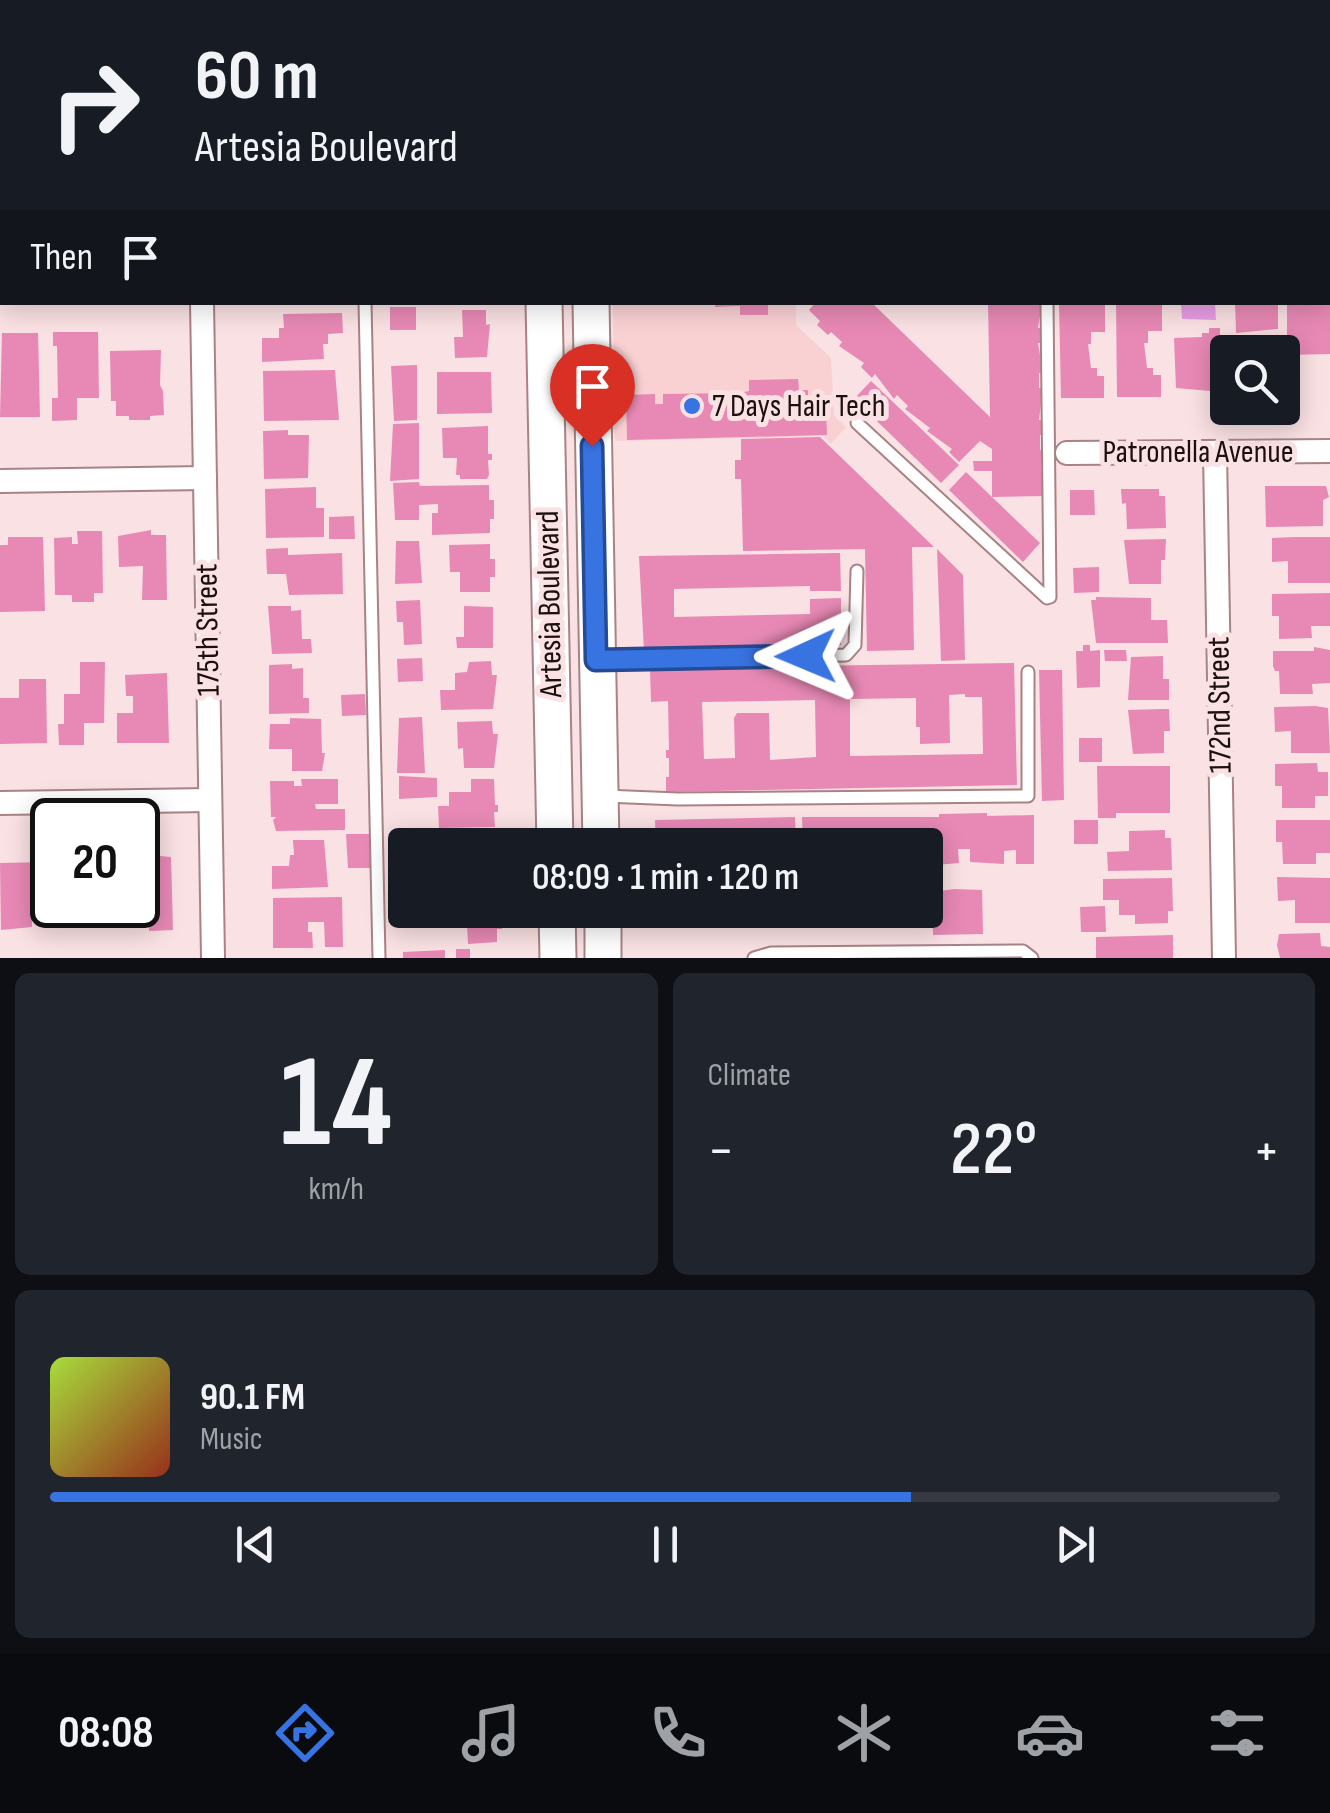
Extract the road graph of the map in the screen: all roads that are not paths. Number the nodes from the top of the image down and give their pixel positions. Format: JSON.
{"nodes":[{"id":1,"x":202,"y":305,"type":"edge"},
{"id":2,"x":365,"y":305,"type":"edge"},
{"id":3,"x":544,"y":305,"type":"edge"},
{"id":4,"x":592,"y":305,"type":"edge"},
{"id":5,"x":1046,"y":305,"type":"edge"},
{"id":6,"x":857,"y":423,"type":"dead end"},
{"id":7,"x":1330,"y":451,"type":"edge"},
{"id":8,"x":1067,"y":452,"type":"dead end"},
{"id":9,"x":1215,"y":452,"type":"junction"},
{"id":10,"x":205,"y":478,"type":"junction"},
{"id":11,"x":0,"y":481,"type":"edge"},
{"id":12,"x":857,"y":571,"type":"dead end"},
{"id":13,"x":596,"y":660,"type":"junction"},
{"id":14,"x":1028,"y":672,"type":"dead end"},
{"id":15,"x":600,"y":796,"type":"junction"},
{"id":16,"x":210,"y":800,"type":"junction"},
{"id":17,"x":0,"y":803,"type":"edge"},
{"id":18,"x":555,"y":828,"type":"edge"},
{"id":19,"x":601,"y":828,"type":"edge"},
{"id":20,"x":557,"y":928,"type":"edge"},
{"id":21,"x":603,"y":928,"type":"edge"},
{"id":22,"x":964,"y":955,"type":"edge"},
{"id":23,"x":213,"y":958,"type":"edge"},
{"id":24,"x":378,"y":958,"type":"edge"},
{"id":25,"x":558,"y":958,"type":"edge"},
{"id":26,"x":604,"y":958,"type":"edge"},
{"id":27,"x":754,"y":958,"type":"edge"},
{"id":28,"x":1032,"y":958,"type":"edge"},
{"id":29,"x":1224,"y":958,"type":"edge"}],
"edges":[{"from":1,"to":10,"type":"street","name":"175th Street"},
{"from":2,"to":24,"type":"lane"},
{"from":3,"to":18,"type":"main road","name":"Artesia Boulevard"},
{"from":4,"to":13,"type":"main road","name":"Artesia Boulevard"},
{"from":5,"to":6,"type":"lane"},
{"from":7,"to":9,"type":"street","name":"Patronella Avenue"},
{"from":8,"to":9,"type":"street","name":"Patronella Avenue"},
{"from":9,"to":29,"type":"street","name":"172nd Street"},
{"from":10,"to":11,"type":"street"},
{"from":10,"to":16,"type":"street","name":"175th Street"},
{"from":12,"to":13,"type":"lane"},
{"from":13,"to":15,"type":"main road","name":"Artesia Boulevard"},
{"from":14,"to":15,"type":"lane"},
{"from":15,"to":19,"type":"main road","name":"Artesia Boulevard"},
{"from":16,"to":17,"type":"street"},
{"from":16,"to":23,"type":"street","name":"175th Street"},
{"from":20,"to":25,"type":"main road"},
{"from":21,"to":26,"type":"main road"},
{"from":22,"to":27,"type":"lane"},
{"from":22,"to":28,"type":"lane"}]}
